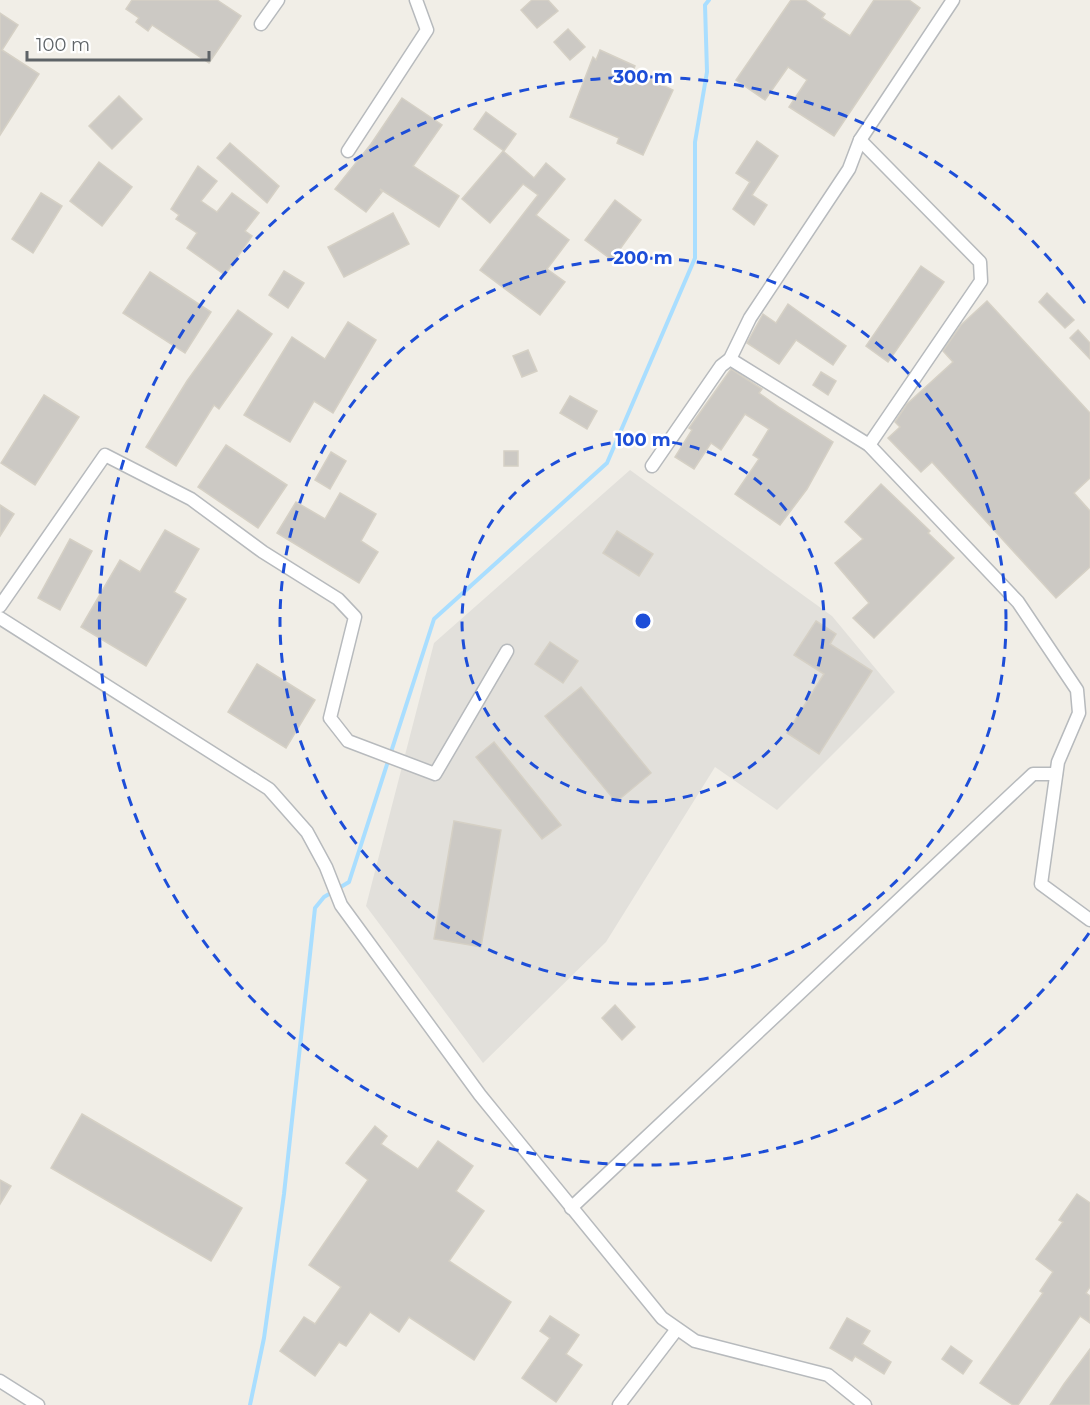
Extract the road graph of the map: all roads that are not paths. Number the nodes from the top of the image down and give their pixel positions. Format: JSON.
{"nodes":[{"id":1,"x":278,"y":0,"type":"edge"},
{"id":2,"x":416,"y":0,"type":"edge"},
{"id":3,"x":953,"y":0,"type":"edge"},
{"id":4,"x":261,"y":24,"type":"dead end"},
{"id":5,"x":860,"y":140,"type":"junction"},
{"id":6,"x":348,"y":151,"type":"dead end"},
{"id":7,"x":730,"y":359,"type":"junction"},
{"id":8,"x":869,"y":445,"type":"junction"},
{"id":9,"x":652,"y":466,"type":"dead end"},
{"id":10,"x":0,"y":606,"type":"edge"},
{"id":11,"x":0,"y":618,"type":"edge"},
{"id":12,"x":507,"y":651,"type":"dead end"},
{"id":13,"x":1084,"y":710,"type":"edge"},
{"id":14,"x":1056,"y":774,"type":"junction"},
{"id":15,"x":1090,"y":920,"type":"edge"},
{"id":16,"x":571,"y":1208,"type":"junction"},
{"id":17,"x":677,"y":1329,"type":"junction"},
{"id":18,"x":0,"y":1381,"type":"edge"},
{"id":19,"x":38,"y":1405,"type":"edge"},
{"id":20,"x":618,"y":1405,"type":"edge"},
{"id":21,"x":865,"y":1405,"type":"edge"}],
"edges":[{"from":1,"to":4,"type":"street"},
{"from":2,"to":6,"type":"street"},
{"from":3,"to":5,"type":"street"},
{"from":5,"to":7,"type":"street"},
{"from":5,"to":8,"type":"street"},
{"from":7,"to":8,"type":"street"},
{"from":7,"to":9,"type":"street"},
{"from":8,"to":13,"type":"street"},
{"from":10,"to":12,"type":"street"},
{"from":11,"to":16,"type":"street"},
{"from":13,"to":14,"type":"street"},
{"from":14,"to":15,"type":"street"},
{"from":14,"to":16,"type":"street"},
{"from":16,"to":17,"type":"street"},
{"from":17,"to":20,"type":"street"},
{"from":17,"to":21,"type":"street"},
{"from":18,"to":19,"type":"street"}]}
